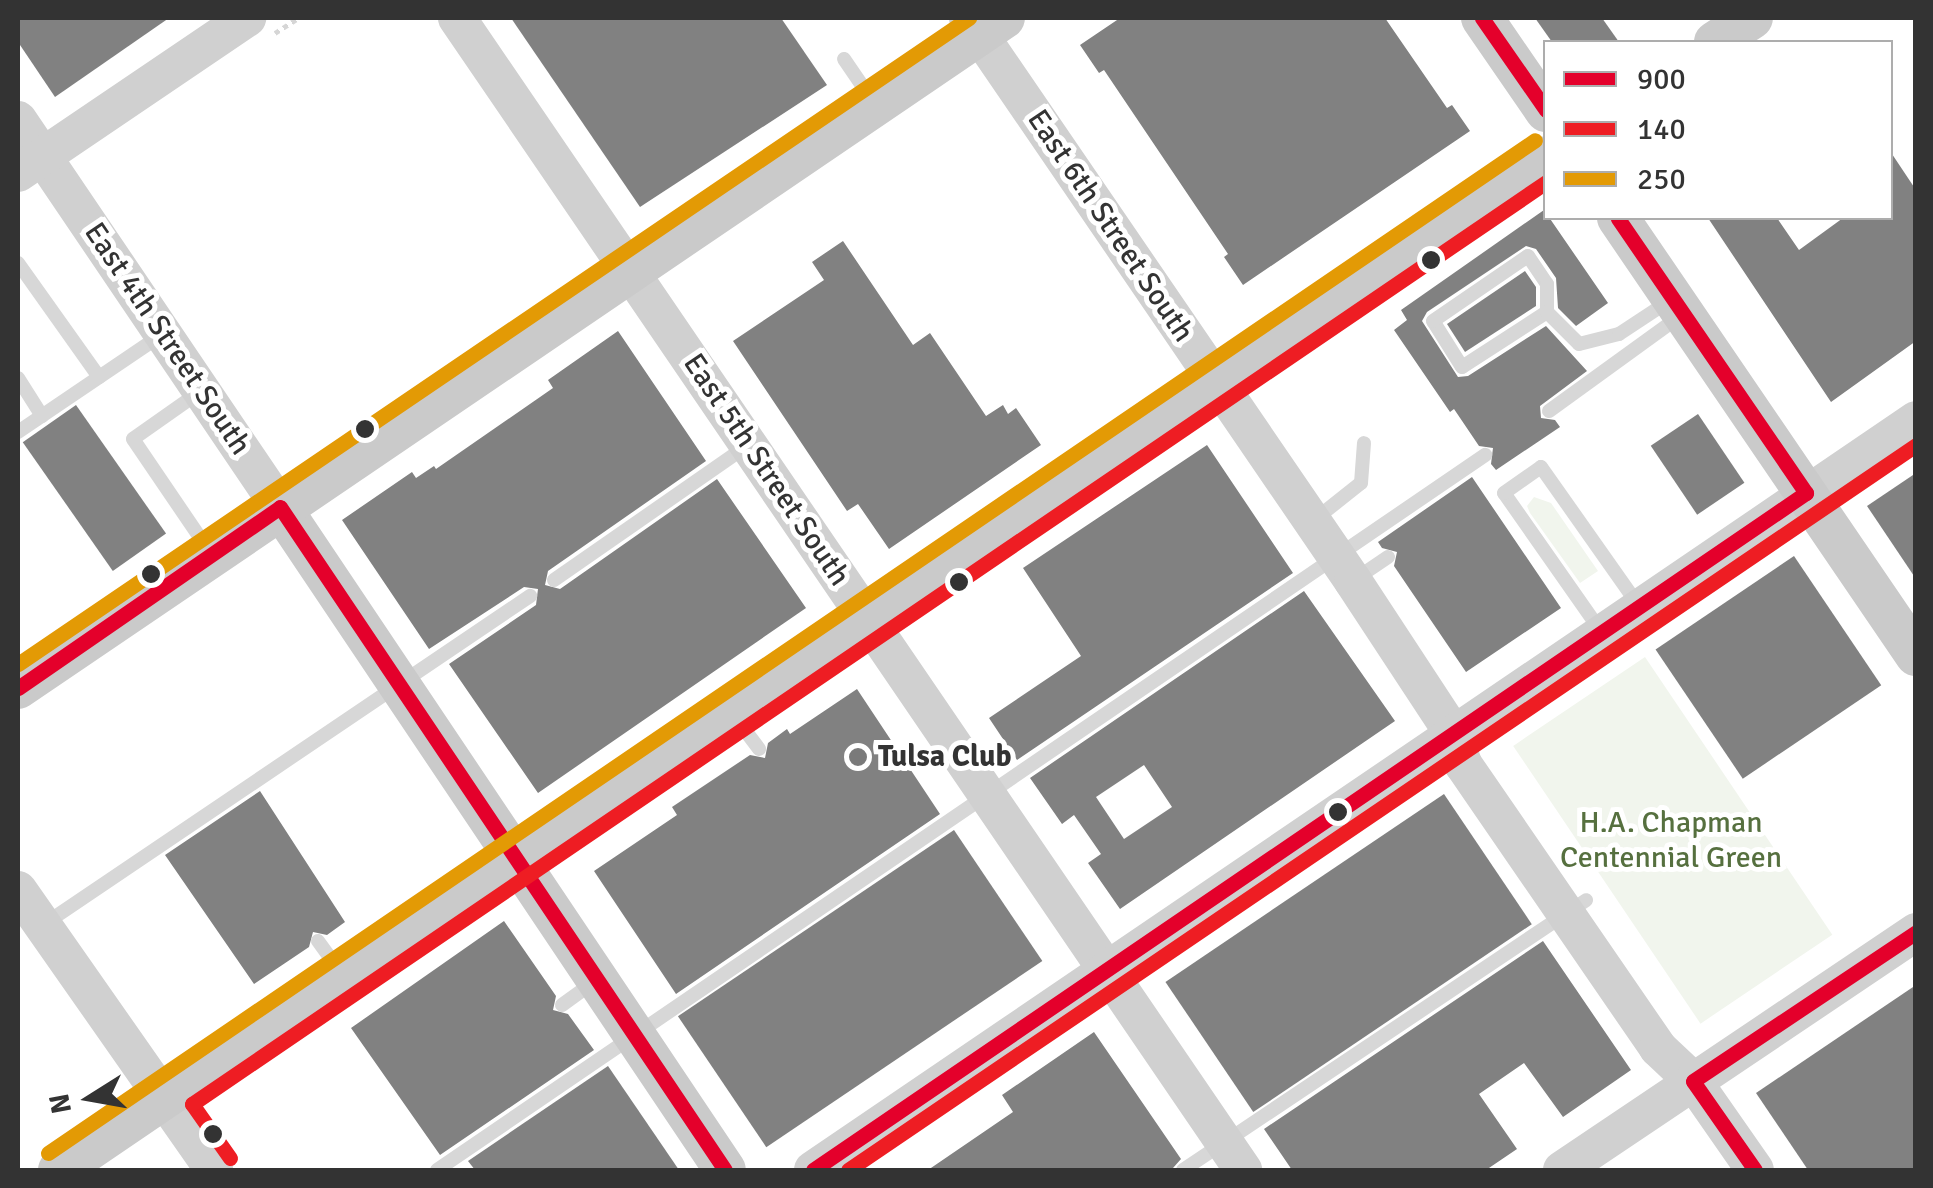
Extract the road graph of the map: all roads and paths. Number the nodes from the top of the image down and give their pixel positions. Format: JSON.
{"nodes":[{"id":1,"x":247,"y":18,"type":"edge"},
{"id":2,"x":457,"y":18,"type":"edge"},
{"id":3,"x":1482,"y":18,"type":"edge"},
{"id":4,"x":1752,"y":18,"type":"edge"},
{"id":5,"x":984,"y":23,"type":"edge"},
{"id":6,"x":1718,"y":40,"type":"edge"},
{"id":7,"x":844,"y":59,"type":"dead end"},
{"id":8,"x":875,"y":105,"type":"junction"},
{"id":9,"x":1543,"y":106,"type":"edge"},
{"id":10,"x":18,"y":120,"type":"edge"},
{"id":11,"x":1543,"y":160,"type":"edge"},
{"id":12,"x":30,"y":164,"type":"edge"},
{"id":13,"x":1619,"y":220,"type":"edge"},
{"id":14,"x":18,"y":263,"type":"edge"},
{"id":15,"x":631,"y":271,"type":"junction"},
{"id":16,"x":1678,"y":306,"type":"junction"},
{"id":17,"x":1547,"y":312,"type":"junction"},
{"id":18,"x":164,"y":334,"type":"junction"},
{"id":19,"x":18,"y":378,"type":"edge"},
{"id":20,"x":99,"y":378,"type":"junction"},
{"id":21,"x":1217,"y":382,"type":"junction"},
{"id":22,"x":202,"y":391,"type":"junction"},
{"id":23,"x":1549,"y":411,"type":"dead end"},
{"id":24,"x":42,"y":416,"type":"junction"},
{"id":25,"x":1916,"y":420,"type":"edge"},
{"id":26,"x":18,"y":432,"type":"edge"},
{"id":27,"x":1364,"y":442,"type":"dead end"},
{"id":28,"x":748,"y":445,"type":"junction"},
{"id":29,"x":1485,"y":455,"type":"dead end"},
{"id":30,"x":1806,"y":493,"type":"junction"},
{"id":31,"x":280,"y":506,"type":"junction"},
{"id":32,"x":1313,"y":522,"type":"junction"},
{"id":33,"x":211,"y":554,"type":"junction"},
{"id":34,"x":1388,"y":557,"type":"dead end"},
{"id":35,"x":1345,"y":569,"type":"junction"},
{"id":36,"x":554,"y":580,"type":"dead end"},
{"id":37,"x":530,"y":596,"type":"dead end"},
{"id":38,"x":1640,"y":606,"type":"junction"},
{"id":39,"x":868,"y":620,"type":"junction"},
{"id":40,"x":1602,"y":633,"type":"junction"},
{"id":41,"x":1916,"y":655,"type":"edge"},
{"id":42,"x":400,"y":686,"type":"junction"},
{"id":43,"x":18,"y":688,"type":"edge"},
{"id":44,"x":732,"y":712,"type":"junction"},
{"id":45,"x":1453,"y":733,"type":"junction"},
{"id":46,"x":758,"y":749,"type":"dead end"},
{"id":47,"x":985,"y":793,"type":"junction"},
{"id":48,"x":516,"y":858,"type":"junction"},
{"id":49,"x":18,"y":890,"type":"edge"},
{"id":50,"x":1575,"y":906,"type":"junction"},
{"id":51,"x":42,"y":926,"type":"junction"},
{"id":52,"x":1916,"y":932,"type":"edge"},
{"id":53,"x":318,"y":942,"type":"dead end"},
{"id":54,"x":1106,"y":972,"type":"junction"},
{"id":55,"x":344,"y":977,"type":"junction"},
{"id":56,"x":597,"y":980,"type":"junction"},
{"id":57,"x":562,"y":1005,"type":"dead end"},
{"id":58,"x":634,"y":1036,"type":"junction"},
{"id":59,"x":1694,"y":1081,"type":"junction"},
{"id":60,"x":164,"y":1099,"type":"junction"},
{"id":61,"x":1234,"y":1157,"type":"edge"},
{"id":62,"x":59,"y":1170,"type":"edge"},
{"id":63,"x":214,"y":1170,"type":"edge"},
{"id":64,"x":438,"y":1170,"type":"edge"},
{"id":65,"x":725,"y":1170,"type":"edge"},
{"id":66,"x":813,"y":1170,"type":"edge"},
{"id":67,"x":1183,"y":1170,"type":"edge"},
{"id":68,"x":1562,"y":1170,"type":"edge"},
{"id":69,"x":1754,"y":1170,"type":"edge"}],
"edges":[{"from":1,"to":12,"type":"street"},
{"from":2,"to":15,"type":"street","name":"East 5th Street South"},
{"from":3,"to":9,"type":"main road"},
{"from":4,"to":6,"type":"main road"},
{"from":5,"to":8,"type":"main road"},
{"from":5,"to":21,"type":"street","name":"East 6th Street South"},
{"from":7,"to":8,"type":"lane"},
{"from":8,"to":15,"type":"main road"},
{"from":10,"to":12,"type":"street","name":"East 4th Street South"},
{"from":11,"to":21,"type":"main road"},
{"from":12,"to":18,"type":"street","name":"East 4th Street South"},
{"from":13,"to":16,"type":"main road"},
{"from":14,"to":20,"type":"lane"},
{"from":15,"to":28,"type":"street","name":"East 5th Street South"},
{"from":15,"to":31,"type":"main road"},
{"from":16,"to":17,"type":"lane"},
{"from":16,"to":23,"type":"lane"},
{"from":16,"to":30,"type":"main road"},
{"from":17,"to":17,"type":"lane"},
{"from":18,"to":20,"type":"lane"},
{"from":18,"to":22,"type":"street","name":"East 4th Street South"},
{"from":19,"to":24,"type":"lane"},
{"from":20,"to":24,"type":"lane"},
{"from":21,"to":32,"type":"street","name":"East 6th Street South"},
{"from":21,"to":39,"type":"main road"},
{"from":22,"to":31,"type":"street","name":"East 4th Street South"},
{"from":22,"to":33,"type":"lane"},
{"from":24,"to":26,"type":"lane"},
{"from":25,"to":30,"type":"street"},
{"from":27,"to":32,"type":"lane"},
{"from":28,"to":36,"type":"lane"},
{"from":28,"to":39,"type":"street","name":"East 5th Street South"},
{"from":29,"to":35,"type":"lane"},
{"from":30,"to":38,"type":"street"},
{"from":30,"to":41,"type":"main road"},
{"from":31,"to":33,"type":"main road"},
{"from":31,"to":42,"type":"main road","name":"East 4th Street South"},
{"from":32,"to":35,"type":"street","name":"East 6th Street South"},
{"from":33,"to":43,"type":"main road"},
{"from":34,"to":35,"type":"lane"},
{"from":35,"to":45,"type":"street","name":"East 6th Street South"},
{"from":35,"to":47,"type":"lane"},
{"from":37,"to":42,"type":"lane"},
{"from":38,"to":40,"type":"street"},
{"from":38,"to":40,"type":"lane"},
{"from":39,"to":44,"type":"main road"},
{"from":39,"to":47,"type":"street","name":"East 5th Street South"},
{"from":40,"to":45,"type":"street"},
{"from":42,"to":48,"type":"main road","name":"East 4th Street South"},
{"from":42,"to":51,"type":"lane"},
{"from":44,"to":46,"type":"lane"},
{"from":44,"to":48,"type":"main road"},
{"from":45,"to":50,"type":"street","name":"East 6th Street South"},
{"from":45,"to":54,"type":"street"},
{"from":47,"to":54,"type":"street","name":"East 5th Street South"},
{"from":47,"to":58,"type":"lane"},
{"from":48,"to":55,"type":"main road"},
{"from":48,"to":56,"type":"main road","name":"East 4th Street South"},
{"from":49,"to":51,"type":"street"},
{"from":50,"to":59,"type":"street","name":"East 6th Street South"},
{"from":50,"to":61,"type":"lane"},
{"from":51,"to":60,"type":"street"},
{"from":52,"to":59,"type":"street"},
{"from":53,"to":55,"type":"lane"},
{"from":54,"to":61,"type":"street","name":"East 5th Street South"},
{"from":54,"to":66,"type":"street"},
{"from":55,"to":60,"type":"main road"},
{"from":56,"to":57,"type":"lane"},
{"from":56,"to":58,"type":"main road","name":"East 4th Street South"},
{"from":58,"to":64,"type":"lane"},
{"from":58,"to":65,"type":"main road","name":"East 4th Street South"},
{"from":59,"to":68,"type":"street"},
{"from":59,"to":69,"type":"street","name":"East 6th Street South"},
{"from":60,"to":62,"type":"main road"},
{"from":60,"to":63,"type":"street"},
{"from":61,"to":67,"type":"lane"}]}
